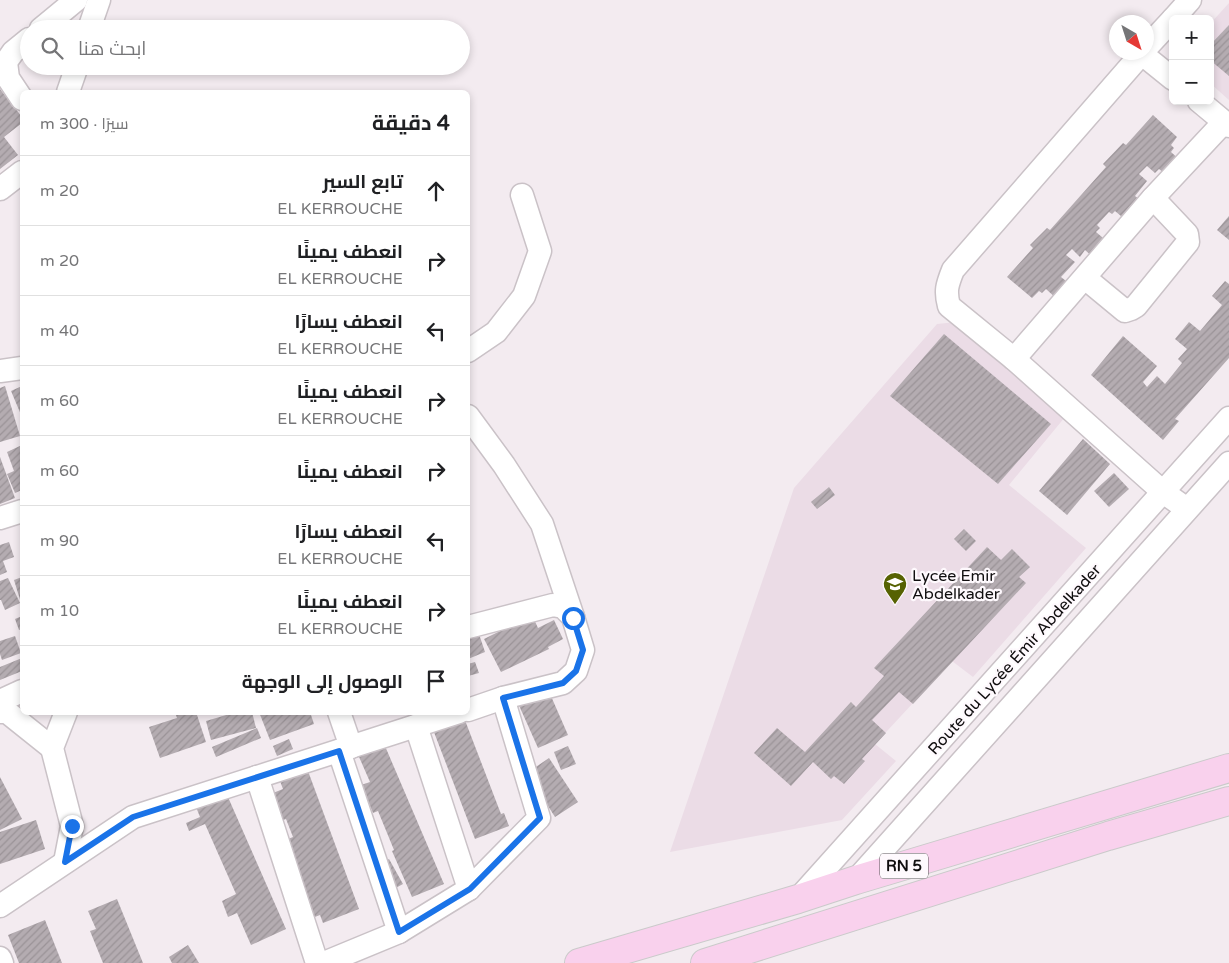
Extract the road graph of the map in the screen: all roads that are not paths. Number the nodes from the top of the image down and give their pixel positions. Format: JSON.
{"nodes":[{"id":1,"x":76,"y":0,"type":"edge"},
{"id":2,"x":99,"y":0,"type":"edge"},
{"id":3,"x":1190,"y":0,"type":"edge"},
{"id":4,"x":1177,"y":15,"type":"edge"},
{"id":5,"x":52,"y":20,"type":"edge"},
{"id":6,"x":92,"y":20,"type":"edge"},
{"id":7,"x":1169,"y":24,"type":"edge"},
{"id":8,"x":1154,"y":41,"type":"edge"},
{"id":9,"x":20,"y":46,"type":"edge"},
{"id":10,"x":1137,"y":60,"type":"edge"},
{"id":11,"x":1152,"y":60,"type":"edge"},
{"id":12,"x":74,"y":75,"type":"edge"},
{"id":13,"x":1169,"y":76,"type":"edge"},
{"id":14,"x":69,"y":90,"type":"edge"},
{"id":15,"x":20,"y":95,"type":"edge"},
{"id":16,"x":1204,"y":105,"type":"edge"},
{"id":17,"x":1226,"y":124,"type":"edge"},
{"id":18,"x":20,"y":174,"type":"edge"},
{"id":19,"x":0,"y":189,"type":"edge"},
{"id":20,"x":522,"y":195,"type":"dead end"},
{"id":21,"x":1153,"y":198,"type":"junction"},
{"id":22,"x":1085,"y":278,"type":"junction"},
{"id":23,"x":470,"y":350,"type":"edge"},
{"id":24,"x":1014,"y":359,"type":"junction"},
{"id":25,"x":20,"y":368,"type":"edge"},
{"id":26,"x":0,"y":371,"type":"edge"},
{"id":27,"x":1229,"y":418,"type":"edge"},
{"id":28,"x":470,"y":419,"type":"edge"},
{"id":29,"x":1229,"y":463,"type":"edge"},
{"id":30,"x":1163,"y":492,"type":"junction"},
{"id":31,"x":1187,"y":509,"type":"junction"},
{"id":32,"x":20,"y":512,"type":"edge"},
{"id":33,"x":0,"y":518,"type":"edge"},
{"id":34,"x":573,"y":618,"type":"junction"},
{"id":35,"x":470,"y":626,"type":"edge"},
{"id":36,"x":20,"y":692,"type":"edge"},
{"id":37,"x":503,"y":698,"type":"junction"},
{"id":38,"x":0,"y":702,"type":"edge"},
{"id":39,"x":470,"y":709,"type":"edge"},
{"id":40,"x":0,"y":712,"type":"edge"},
{"id":41,"x":65,"y":715,"type":"edge"},
{"id":42,"x":339,"y":715,"type":"edge"},
{"id":43,"x":450,"y":715,"type":"edge"},
{"id":44,"x":416,"y":726,"type":"junction"},
{"id":45,"x":52,"y":748,"type":"junction"},
{"id":46,"x":345,"y":749,"type":"junction"},
{"id":47,"x":1229,"y":768,"type":"edge"},
{"id":48,"x":257,"y":777,"type":"junction"},
{"id":49,"x":1229,"y":801,"type":"edge"},
{"id":50,"x":65,"y":862,"type":"junction"},
{"id":51,"x":856,"y":880,"type":"junction"},
{"id":52,"x":470,"y":889,"type":"junction"},
{"id":53,"x":798,"y":899,"type":"junction"},
{"id":54,"x":0,"y":906,"type":"edge"},
{"id":55,"x":399,"y":932,"type":"junction"},
{"id":56,"x":0,"y":958,"type":"edge"},
{"id":57,"x":2,"y":963,"type":"edge"},
{"id":58,"x":317,"y":963,"type":"edge"},
{"id":59,"x":324,"y":963,"type":"edge"},
{"id":60,"x":578,"y":963,"type":"edge"},
{"id":61,"x":705,"y":963,"type":"edge"}],
"edges":[{"from":1,"to":5,"type":"street"},
{"from":2,"to":6,"type":"street"},
{"from":3,"to":4,"type":"street"},
{"from":7,"to":8,"type":"street"},
{"from":9,"to":15,"type":"street"},
{"from":10,"to":24,"type":"street"},
{"from":11,"to":13,"type":"street"},
{"from":12,"to":14,"type":"street"},
{"from":16,"to":17,"type":"street"},
{"from":17,"to":21,"type":"street"},
{"from":18,"to":19,"type":"street"},
{"from":20,"to":23,"type":"street"},
{"from":21,"to":22,"type":"street"},
{"from":21,"to":22,"type":"street"},
{"from":22,"to":24,"type":"street"},
{"from":24,"to":30,"type":"street"},
{"from":25,"to":26,"type":"street"},
{"from":27,"to":30,"type":"street","name":"Route du Lycée Émir Abdelkader"},
{"from":28,"to":34,"type":"street"},
{"from":29,"to":31,"type":"street","name":"Route du Lycée Émir Abdelkader"},
{"from":30,"to":31,"type":"street"},
{"from":30,"to":53,"type":"street","name":"Route du Lycée Émir Abdelkader"},
{"from":31,"to":51,"type":"street","name":"Route du Lycée Émir Abdelkader"},
{"from":32,"to":33,"type":"street"},
{"from":34,"to":35,"type":"street"},
{"from":34,"to":37,"type":"street"},
{"from":36,"to":38,"type":"street"},
{"from":37,"to":39,"type":"street"},
{"from":37,"to":52,"type":"street"},
{"from":40,"to":45,"type":"street"},
{"from":41,"to":45,"type":"street"},
{"from":42,"to":46,"type":"street"},
{"from":43,"to":44,"type":"street"},
{"from":44,"to":46,"type":"street"},
{"from":44,"to":52,"type":"street"},
{"from":45,"to":50,"type":"street"},
{"from":46,"to":48,"type":"street"},
{"from":46,"to":55,"type":"street"},
{"from":47,"to":51,"type":"main road","number":"RN 5"},
{"from":48,"to":50,"type":"street"},
{"from":48,"to":58,"type":"street"},
{"from":49,"to":61,"type":"main road","number":"RN 5"},
{"from":50,"to":54,"type":"street"},
{"from":51,"to":53,"type":"main road","number":"RN 5"},
{"from":52,"to":55,"type":"street"},
{"from":53,"to":60,"type":"main road","number":"RN 5"},
{"from":55,"to":59,"type":"street"},
{"from":56,"to":57,"type":"street"}]}
